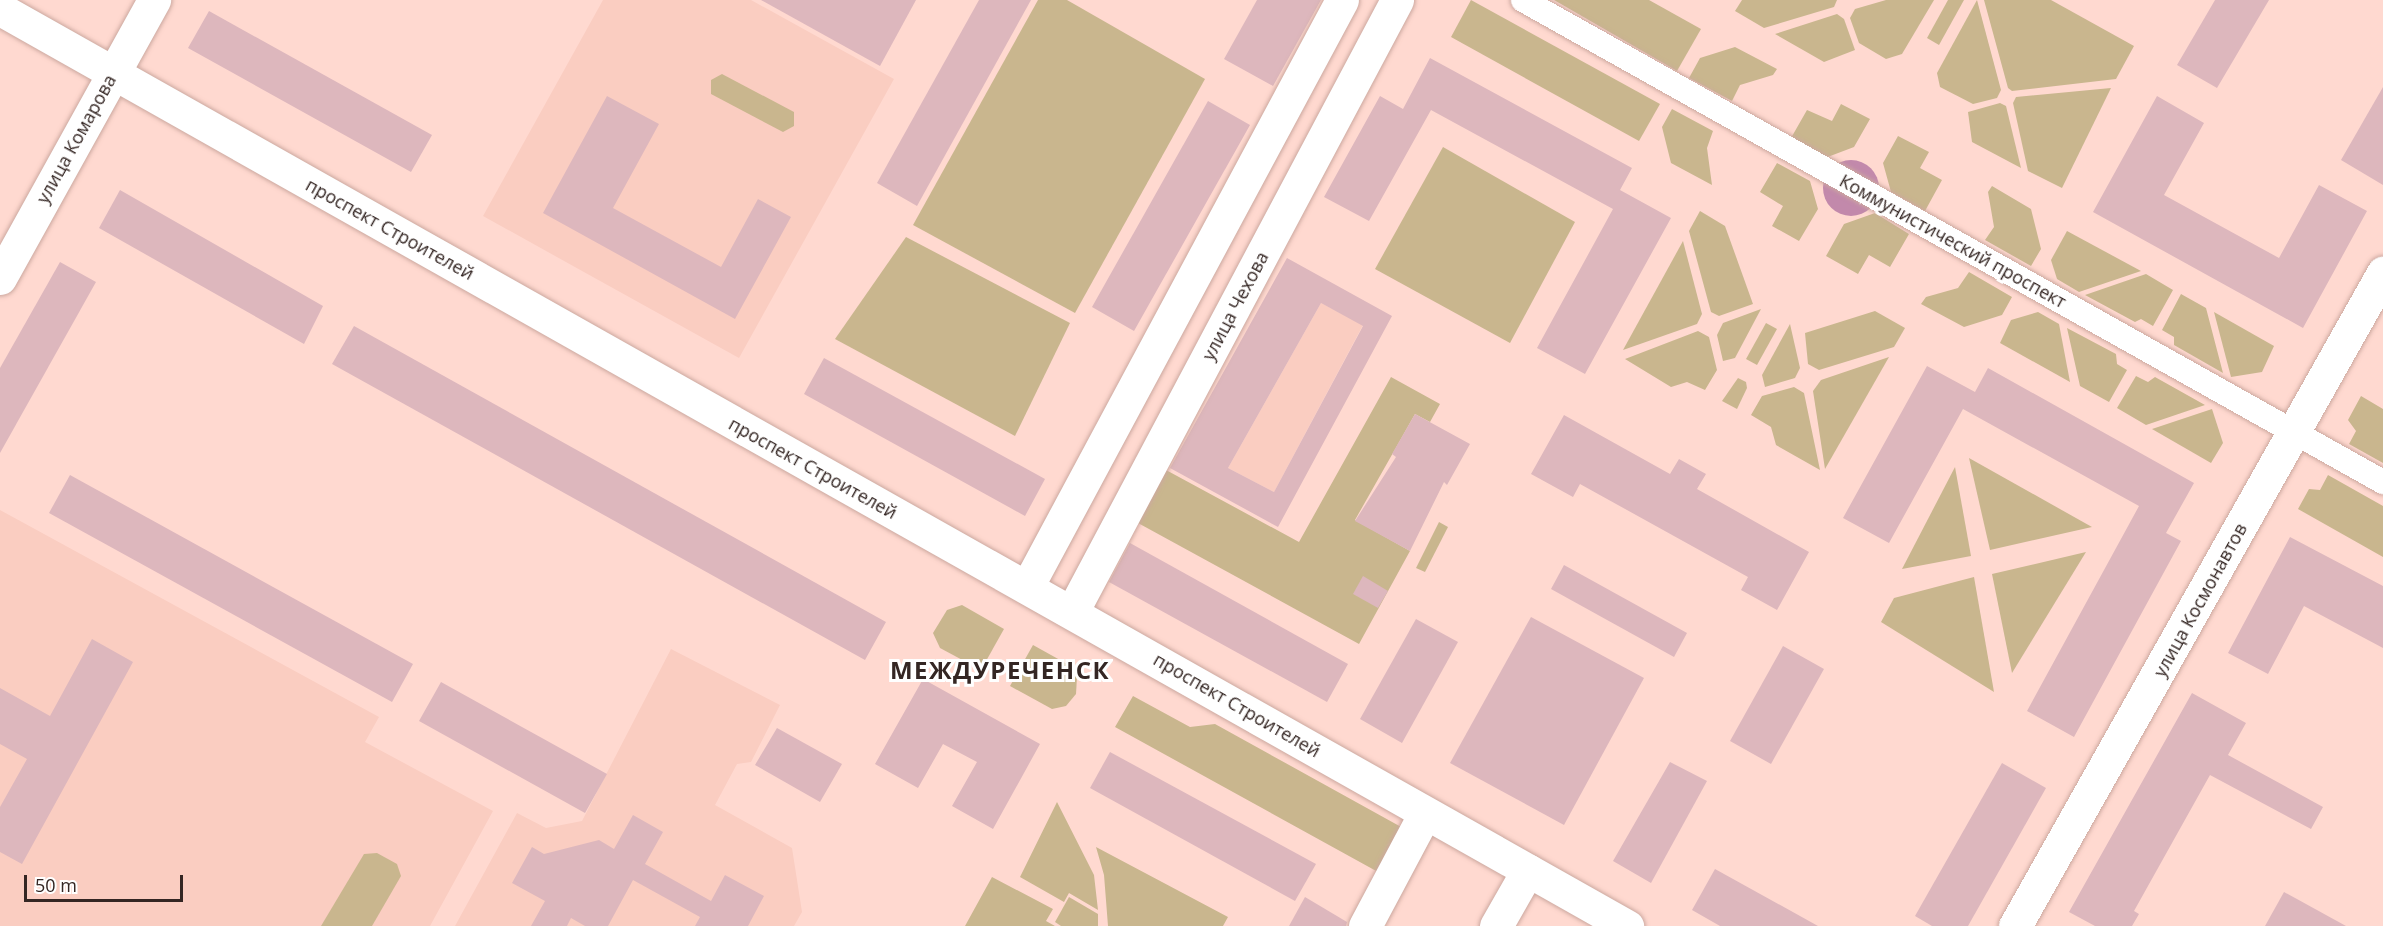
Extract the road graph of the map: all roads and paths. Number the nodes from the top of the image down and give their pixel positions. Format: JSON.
{"nodes":[{"id":1,"x":154,"y":0,"type":"edge"},
{"id":2,"x":1342,"y":0,"type":"edge"},
{"id":3,"x":1523,"y":0,"type":"edge"},
{"id":4,"x":1390,"y":2,"type":"edge"},
{"id":5,"x":0,"y":9,"type":"edge"},
{"id":6,"x":113,"y":72,"type":"junction"},
{"id":7,"x":2383,"y":273,"type":"edge"},
{"id":8,"x":0,"y":278,"type":"edge"},
{"id":9,"x":2294,"y":432,"type":"junction"},
{"id":10,"x":2383,"y":482,"type":"edge"},
{"id":11,"x":1027,"y":587,"type":"junction"},
{"id":12,"x":1072,"y":612,"type":"junction"},
{"id":13,"x":1425,"y":813,"type":"junction"},
{"id":14,"x":1528,"y":870,"type":"junction"},
{"id":15,"x":1365,"y":926,"type":"edge"},
{"id":16,"x":1496,"y":926,"type":"edge"},
{"id":17,"x":1627,"y":926,"type":"edge"},
{"id":18,"x":2015,"y":926,"type":"edge"}],
"edges":[{"from":1,"to":6,"type":"street","name":"улица Комарова"},
{"from":2,"to":11,"type":"street"},
{"from":3,"to":9,"type":"street","name":"Коммунистический проспект"},
{"from":4,"to":12,"type":"street","name":"улица Чехова"},
{"from":5,"to":6,"type":"street","name":"проспект Строителей"},
{"from":6,"to":8,"type":"street","name":"улица Комарова"},
{"from":6,"to":11,"type":"street","name":"проспект Строителей"},
{"from":7,"to":9,"type":"street","name":"улица Космонавтов"},
{"from":9,"to":10,"type":"street","name":"Коммунистический проспект"},
{"from":9,"to":18,"type":"street","name":"улица Космонавтов"},
{"from":11,"to":12,"type":"street","name":"проспект Строителей"},
{"from":12,"to":13,"type":"street","name":"проспект Строителей"},
{"from":13,"to":14,"type":"street","name":"проспект Строителей"},
{"from":13,"to":15,"type":"street"},
{"from":14,"to":16,"type":"street"},
{"from":14,"to":17,"type":"street","name":"проспект Строителей"}]}
